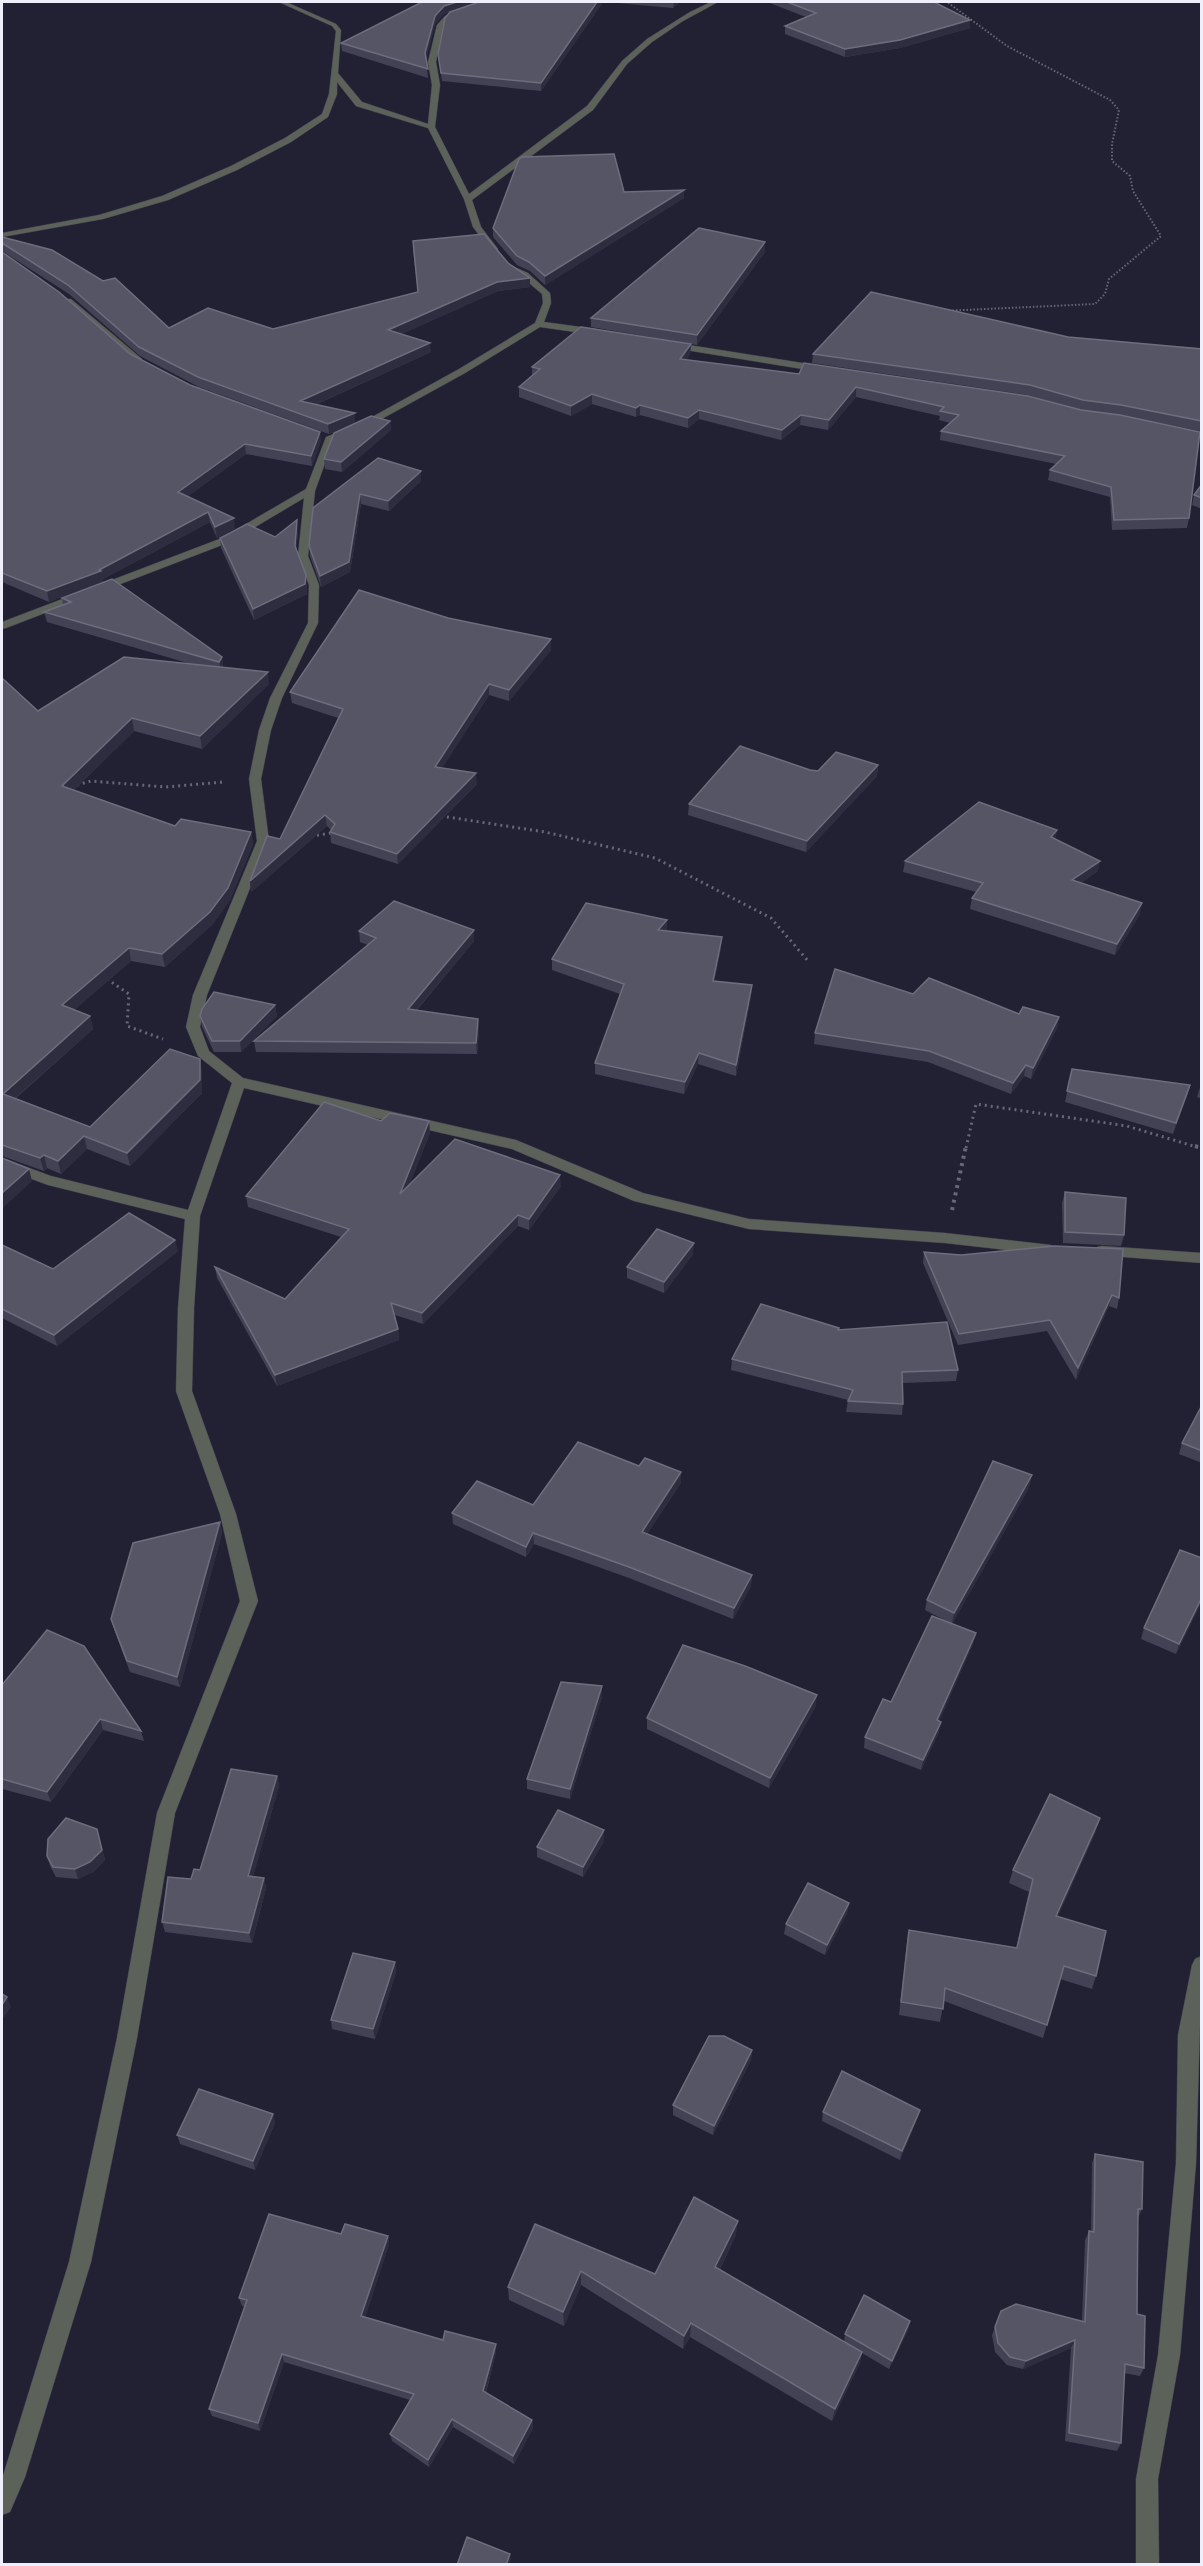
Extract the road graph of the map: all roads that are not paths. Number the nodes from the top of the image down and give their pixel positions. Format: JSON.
{"nodes":[{"id":1,"x":282,"y":2,"type":"edge"},
{"id":2,"x":490,"y":2,"type":"edge"},
{"id":3,"x":715,"y":2,"type":"edge"},
{"id":4,"x":334,"y":73,"type":"junction"},
{"id":5,"x":431,"y":127,"type":"junction"},
{"id":6,"x":468,"y":199,"type":"junction"},
{"id":7,"x":2,"y":235,"type":"edge"},
{"id":8,"x":56,"y":292,"type":"edge"},
{"id":9,"x":539,"y":324,"type":"junction"},
{"id":10,"x":606,"y":333,"type":"edge"},
{"id":11,"x":663,"y":344,"type":"edge"},
{"id":12,"x":145,"y":365,"type":"edge"},
{"id":13,"x":833,"y":371,"type":"edge"},
{"id":14,"x":310,"y":491,"type":"junction"},
{"id":15,"x":2,"y":626,"type":"edge"},
{"id":16,"x":239,"y":1082,"type":"junction"},
{"id":17,"x":2,"y":1163,"type":"edge"},
{"id":18,"x":193,"y":1216,"type":"junction"},
{"id":19,"x":1067,"y":1250,"type":"edge"},
{"id":20,"x":1091,"y":1251,"type":"edge"},
{"id":21,"x":1202,"y":1257,"type":"edge"},
{"id":22,"x":1202,"y":1965,"type":"edge"},
{"id":23,"x":2,"y":2504,"type":"edge"},
{"id":24,"x":1147,"y":2565,"type":"edge"}],
"edges":[{"from":1,"to":4,"type":"street"},
{"from":2,"to":5,"type":"street"},
{"from":3,"to":6,"type":"street"},
{"from":4,"to":5,"type":"street"},
{"from":4,"to":7,"type":"street"},
{"from":5,"to":6,"type":"street"},
{"from":6,"to":9,"type":"street"},
{"from":8,"to":12,"type":"street"},
{"from":9,"to":10,"type":"street"},
{"from":9,"to":14,"type":"street"},
{"from":11,"to":13,"type":"street"},
{"from":14,"to":15,"type":"street"},
{"from":14,"to":16,"type":"street"},
{"from":16,"to":18,"type":"street"},
{"from":16,"to":19,"type":"street"},
{"from":17,"to":18,"type":"street"},
{"from":18,"to":23,"type":"street"},
{"from":20,"to":21,"type":"street"},
{"from":22,"to":24,"type":"street"}]}
